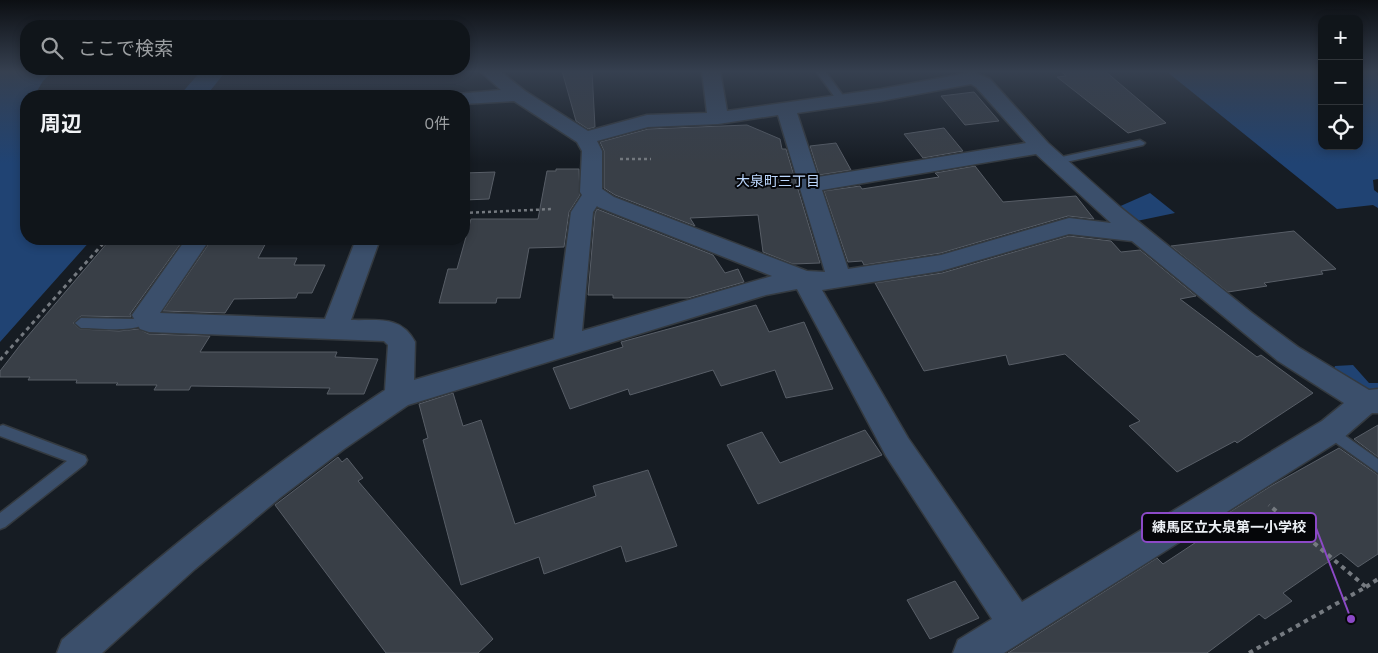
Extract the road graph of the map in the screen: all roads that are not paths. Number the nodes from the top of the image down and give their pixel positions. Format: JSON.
{"nodes":[{"id":1,"x":528,"y":101,"type":"edge"},
{"id":2,"x":716,"y":101,"type":"edge"},
{"id":3,"x":839,"y":101,"type":"edge"},
{"id":4,"x":1000,"y":101,"type":"edge"},
{"id":5,"x":786,"y":109,"type":"junction"},
{"id":6,"x":718,"y":118,"type":"junction"},
{"id":7,"x":585,"y":138,"type":"junction"},
{"id":8,"x":1140,"y":143,"type":"dead end"},
{"id":9,"x":1041,"y":147,"type":"junction"},
{"id":10,"x":1057,"y":161,"type":"junction"},
{"id":11,"x":810,"y":185,"type":"junction"},
{"id":12,"x":589,"y":202,"type":"junction"},
{"id":13,"x":1139,"y":234,"type":"junction"},
{"id":14,"x":194,"y":245,"type":"edge"},
{"id":15,"x":366,"y":245,"type":"edge"},
{"id":16,"x":839,"y":278,"type":"junction"},
{"id":17,"x":804,"y":279,"type":"junction"},
{"id":18,"x":145,"y":319,"type":"junction"},
{"id":19,"x":82,"y":323,"type":"dead end"},
{"id":20,"x":334,"y":329,"type":"junction"},
{"id":21,"x":567,"y":345,"type":"junction"},
{"id":22,"x":399,"y":396,"type":"junction"},
{"id":23,"x":1371,"y":402,"type":"edge"},
{"id":24,"x":3,"y":431,"type":"dead end"},
{"id":25,"x":1330,"y":432,"type":"junction"},
{"id":26,"x":1378,"y":467,"type":"edge"},
{"id":27,"x":0,"y":522,"type":"edge"},
{"id":28,"x":1016,"y":624,"type":"junction"},
{"id":29,"x":75,"y":653,"type":"edge"},
{"id":30,"x":971,"y":653,"type":"edge"}],
"edges":[{"from":1,"to":7,"type":"street"},
{"from":2,"to":6,"type":"street"},
{"from":3,"to":5,"type":"street"},
{"from":4,"to":9,"type":"street"},
{"from":5,"to":6,"type":"street"},
{"from":5,"to":11,"type":"street"},
{"from":6,"to":7,"type":"street"},
{"from":7,"to":12,"type":"street"},
{"from":8,"to":10,"type":"lane"},
{"from":9,"to":10,"type":"street"},
{"from":9,"to":11,"type":"street"},
{"from":10,"to":13,"type":"street"},
{"from":11,"to":16,"type":"street"},
{"from":12,"to":17,"type":"street"},
{"from":12,"to":21,"type":"street"},
{"from":13,"to":16,"type":"street"},
{"from":13,"to":23,"type":"street"},
{"from":14,"to":18,"type":"street"},
{"from":15,"to":20,"type":"street"},
{"from":16,"to":17,"type":"street"},
{"from":17,"to":21,"type":"street"},
{"from":17,"to":28,"type":"street"},
{"from":18,"to":19,"type":"lane"},
{"from":18,"to":20,"type":"street"},
{"from":20,"to":22,"type":"street"},
{"from":21,"to":22,"type":"street"},
{"from":22,"to":29,"type":"street"},
{"from":23,"to":25,"type":"street"},
{"from":24,"to":27,"type":"lane"},
{"from":25,"to":26,"type":"lane"},
{"from":25,"to":28,"type":"street"},
{"from":28,"to":30,"type":"street"}]}
